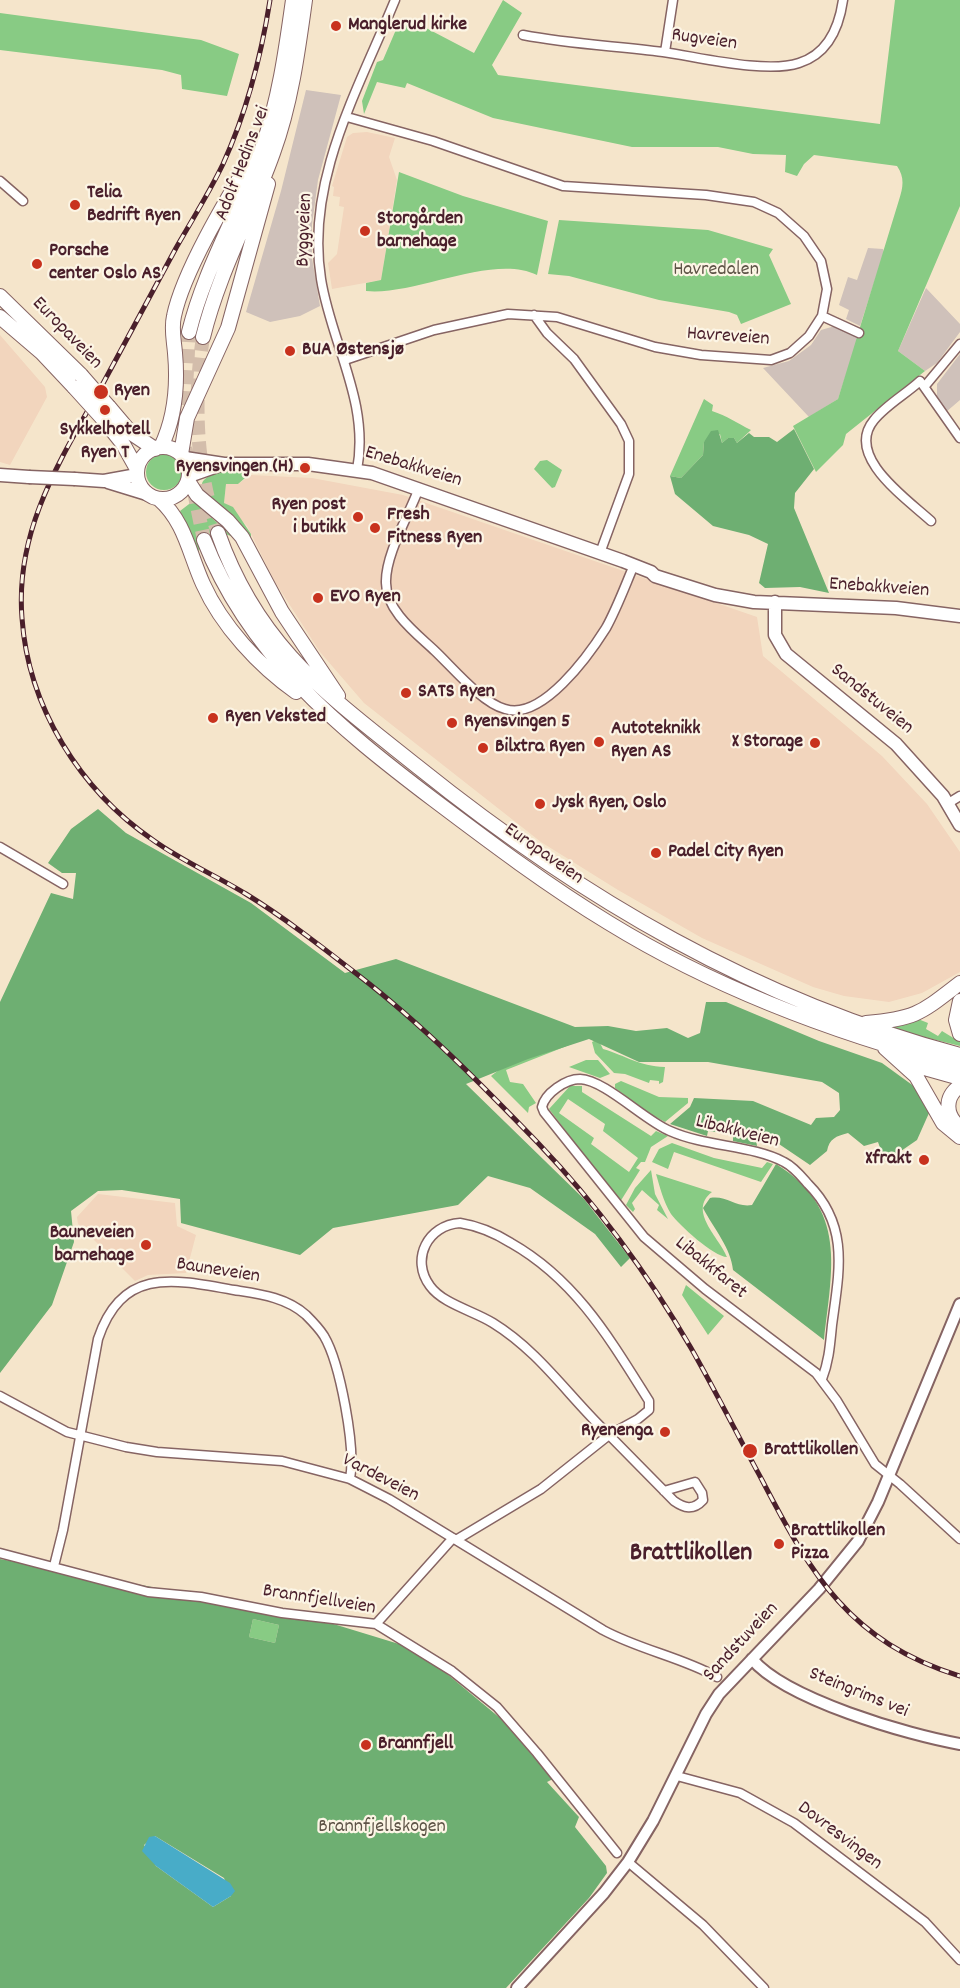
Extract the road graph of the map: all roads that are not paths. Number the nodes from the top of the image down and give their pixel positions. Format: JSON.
{"nodes":[{"id":1,"x":293,"y":0,"type":"edge"},
{"id":2,"x":305,"y":0,"type":"edge"},
{"id":3,"x":395,"y":0,"type":"edge"},
{"id":4,"x":673,"y":0,"type":"edge"},
{"id":5,"x":843,"y":0,"type":"edge"},
{"id":6,"x":523,"y":36,"type":"dead end"},
{"id":7,"x":665,"y":52,"type":"junction"},
{"id":8,"x":347,"y":117,"type":"junction"},
{"id":9,"x":269,"y":129,"type":"junction"},
{"id":10,"x":274,"y":152,"type":"junction"},
{"id":11,"x":0,"y":181,"type":"edge"},
{"id":12,"x":23,"y":201,"type":"dead end"},
{"id":13,"x":0,"y":296,"type":"edge"},
{"id":14,"x":534,"y":315,"type":"junction"},
{"id":15,"x":822,"y":316,"type":"junction"},
{"id":16,"x":0,"y":317,"type":"edge"},
{"id":17,"x":189,"y":332,"type":"tunnel mouth"},
{"id":18,"x":859,"y":333,"type":"dead end"},
{"id":19,"x":203,"y":337,"type":"tunnel mouth"},
{"id":20,"x":960,"y":344,"type":"edge"},
{"id":21,"x":345,"y":360,"type":"junction"},
{"id":22,"x":78,"y":381,"type":"junction"},
{"id":23,"x":923,"y":383,"type":"junction"},
{"id":24,"x":106,"y":413,"type":"junction"},
{"id":25,"x":960,"y":438,"type":"edge"},
{"id":26,"x":158,"y":448,"type":"junction"},
{"id":27,"x":183,"y":456,"type":"junction"},
{"id":28,"x":224,"y":464,"type":"junction"},
{"id":29,"x":357,"y":470,"type":"junction"},
{"id":30,"x":137,"y":472,"type":"junction"},
{"id":31,"x":0,"y":475,"type":"edge"},
{"id":32,"x":189,"y":478,"type":"junction"},
{"id":33,"x":104,"y":481,"type":"junction"},
{"id":34,"x":419,"y":488,"type":"junction"},
{"id":35,"x":153,"y":496,"type":"junction"},
{"id":36,"x":931,"y":521,"type":"dead end"},
{"id":37,"x":218,"y":533,"type":"tunnel mouth"},
{"id":38,"x":204,"y":540,"type":"tunnel mouth"},
{"id":39,"x":600,"y":554,"type":"junction"},
{"id":40,"x":634,"y":565,"type":"junction"},
{"id":41,"x":775,"y":602,"type":"junction"},
{"id":42,"x":960,"y":616,"type":"edge"},
{"id":43,"x":348,"y":711,"type":"junction"},
{"id":44,"x":330,"y":716,"type":"junction"},
{"id":45,"x":960,"y":796,"type":"edge"},
{"id":46,"x":947,"y":804,"type":"junction"},
{"id":47,"x":960,"y":825,"type":"edge"},
{"id":48,"x":0,"y":848,"type":"edge"},
{"id":49,"x":63,"y":884,"type":"dead end"},
{"id":50,"x":960,"y":983,"type":"edge"},
{"id":51,"x":960,"y":1001,"type":"edge"},
{"id":52,"x":862,"y":1023,"type":"junction"},
{"id":53,"x":960,"y":1034,"type":"edge"},
{"id":54,"x":879,"y":1043,"type":"junction"},
{"id":55,"x":960,"y":1055,"type":"edge"},
{"id":56,"x":900,"y":1061,"type":"junction"},
{"id":57,"x":960,"y":1066,"type":"edge"},
{"id":58,"x":960,"y":1078,"type":"edge"},
{"id":59,"x":569,"y":1081,"type":"joint"},
{"id":60,"x":960,"y":1086,"type":"edge"},
{"id":61,"x":960,"y":1127,"type":"edge"},
{"id":62,"x":960,"y":1137,"type":"edge"},
{"id":63,"x":960,"y":1304,"type":"edge"},
{"id":64,"x":822,"y":1379,"type":"junction"},
{"id":65,"x":0,"y":1396,"type":"edge"},
{"id":66,"x":609,"y":1435,"type":"junction"},
{"id":67,"x":79,"y":1436,"type":"junction"},
{"id":68,"x":889,"y":1476,"type":"junction"},
{"id":69,"x":350,"y":1479,"type":"junction"},
{"id":70,"x":664,"y":1491,"type":"dead end"},
{"id":71,"x":454,"y":1539,"type":"junction"},
{"id":72,"x":960,"y":1539,"type":"edge"},
{"id":73,"x":0,"y":1553,"type":"edge"},
{"id":74,"x":54,"y":1566,"type":"junction"},
{"id":75,"x":376,"y":1624,"type":"junction"},
{"id":76,"x":752,"y":1659,"type":"junction"},
{"id":77,"x":717,"y":1677,"type":"dead end"},
{"id":78,"x":960,"y":1744,"type":"edge"},
{"id":79,"x":677,"y":1776,"type":"junction"},
{"id":80,"x":617,"y":1853,"type":"dead end"},
{"id":81,"x":628,"y":1862,"type":"junction"},
{"id":82,"x":960,"y":1960,"type":"edge"},
{"id":83,"x":517,"y":1988,"type":"edge"},
{"id":84,"x":764,"y":1988,"type":"edge"}],
"edges":[{"from":1,"to":9,"type":"highway","name":"Adolf Hedins vei"},
{"from":2,"to":10,"type":"highway","name":"Adolf Hedins vei"},
{"from":3,"to":8,"type":"street","name":"Byggveien"},
{"from":4,"to":7,"type":"street"},
{"from":5,"to":7,"type":"street","name":"Rugveien"},
{"from":6,"to":7,"type":"street","name":"Rugveien"},
{"from":8,"to":15,"type":"street","name":"Havreveien"},
{"from":8,"to":21,"type":"street","name":"Byggveien"},
{"from":9,"to":17,"type":"highway","name":"Adolf Hedins vei"},
{"from":9,"to":26,"type":"highway"},
{"from":10,"to":19,"type":"highway","name":"Adolf Hedins vei"},
{"from":10,"to":27,"type":"highway"},
{"from":11,"to":12,"type":"street"},
{"from":13,"to":22,"type":"highway","name":"Europaveien"},
{"from":14,"to":15,"type":"street","name":"Havreveien"},
{"from":14,"to":21,"type":"street","name":"Havreveien"},
{"from":14,"to":39,"type":"street"},
{"from":15,"to":18,"type":"street"},
{"from":16,"to":22,"type":"highway","name":"Europaveien"},
{"from":20,"to":23,"type":"street"},
{"from":21,"to":29,"type":"street","name":"Byggveien"},
{"from":22,"to":24,"type":"highway","name":"Europaveien","bridge":true},
{"from":23,"to":25,"type":"street"},
{"from":23,"to":36,"type":"street"},
{"from":24,"to":26,"type":"highway","name":"Europaveien"},
{"from":24,"to":30,"type":"highway","name":"Europaveien"},
{"from":26,"to":27,"type":"highway"},
{"from":26,"to":30,"type":"highway"},
{"from":27,"to":28,"type":"main road","name":"Enebakkveien"},
{"from":27,"to":32,"type":"highway"},
{"from":28,"to":29,"type":"main road","name":"Enebakkveien"},
{"from":28,"to":32,"type":"main road","name":"Enebakkveien"},
{"from":29,"to":34,"type":"main road","name":"Enebakkveien"},
{"from":30,"to":33,"type":"main road"},
{"from":30,"to":35,"type":"highway"},
{"from":31,"to":33,"type":"main road","bridge":true},
{"from":32,"to":35,"type":"highway"},
{"from":32,"to":43,"type":"highway"},
{"from":33,"to":35,"type":"main road"},
{"from":34,"to":39,"type":"main road","name":"Enebakkveien"},
{"from":34,"to":40,"type":"street"},
{"from":35,"to":44,"type":"highway"},
{"from":37,"to":43,"type":"highway","name":"Europaveien"},
{"from":38,"to":44,"type":"highway","name":"Europaveien"},
{"from":39,"to":40,"type":"main road","name":"Enebakkveien"},
{"from":40,"to":41,"type":"main road","name":"Enebakkveien"},
{"from":41,"to":42,"type":"main road","name":"Enebakkveien"},
{"from":41,"to":46,"type":"main road","name":"Sandstuveien"},
{"from":43,"to":52,"type":"highway","name":"Europaveien"},
{"from":44,"to":54,"type":"highway","name":"Europaveien"},
{"from":45,"to":46,"type":"street"},
{"from":46,"to":47,"type":"main road","name":"Sandstuveien"},
{"from":48,"to":49,"type":"street"},
{"from":50,"to":52,"type":"highway"},
{"from":51,"to":53,"type":"highway"},
{"from":52,"to":55,"type":"highway","name":"Europaveien"},
{"from":54,"to":56,"type":"highway"},
{"from":54,"to":57,"type":"highway","name":"Europaveien"},
{"from":56,"to":58,"type":"highway"},
{"from":56,"to":62,"type":"highway"},
{"from":59,"to":64,"type":"street","name":"Libakkfaret"},
{"from":59,"to":64,"type":"street","name":"Libakkveien"},
{"from":60,"to":61,"type":"highway"},
{"from":63,"to":68,"type":"street","name":"Sandstuveien"},
{"from":64,"to":68,"type":"street","name":"Libakkfaret"},
{"from":65,"to":67,"type":"street","name":"Vardeveien"},
{"from":66,"to":66,"type":"street"},
{"from":66,"to":70,"type":"street"},
{"from":66,"to":71,"type":"street"},
{"from":67,"to":69,"type":"street","name":"Vardeveien"},
{"from":67,"to":69,"type":"street","name":"Bauneveien"},
{"from":67,"to":74,"type":"street","name":"Bauneveien"},
{"from":68,"to":72,"type":"street","name":"Libakkfaret"},
{"from":68,"to":76,"type":"street","name":"Sandstuveien"},
{"from":69,"to":71,"type":"street","name":"Vardeveien"},
{"from":71,"to":75,"type":"street"},
{"from":71,"to":77,"type":"street","name":"Vardeveien"},
{"from":73,"to":74,"type":"street","name":"Brannfjellveien"},
{"from":74,"to":75,"type":"street","name":"Brannfjellveien"},
{"from":75,"to":80,"type":"street","name":"Brannfjellveien"},
{"from":76,"to":78,"type":"street","name":"Steingrims vei"},
{"from":76,"to":79,"type":"street","name":"Sandstuveien"},
{"from":79,"to":81,"type":"street","name":"Sandstuveien"},
{"from":79,"to":82,"type":"street","name":"Dovresvingen"},
{"from":81,"to":83,"type":"street","name":"Sandstuveien"},
{"from":81,"to":84,"type":"street"}]}
